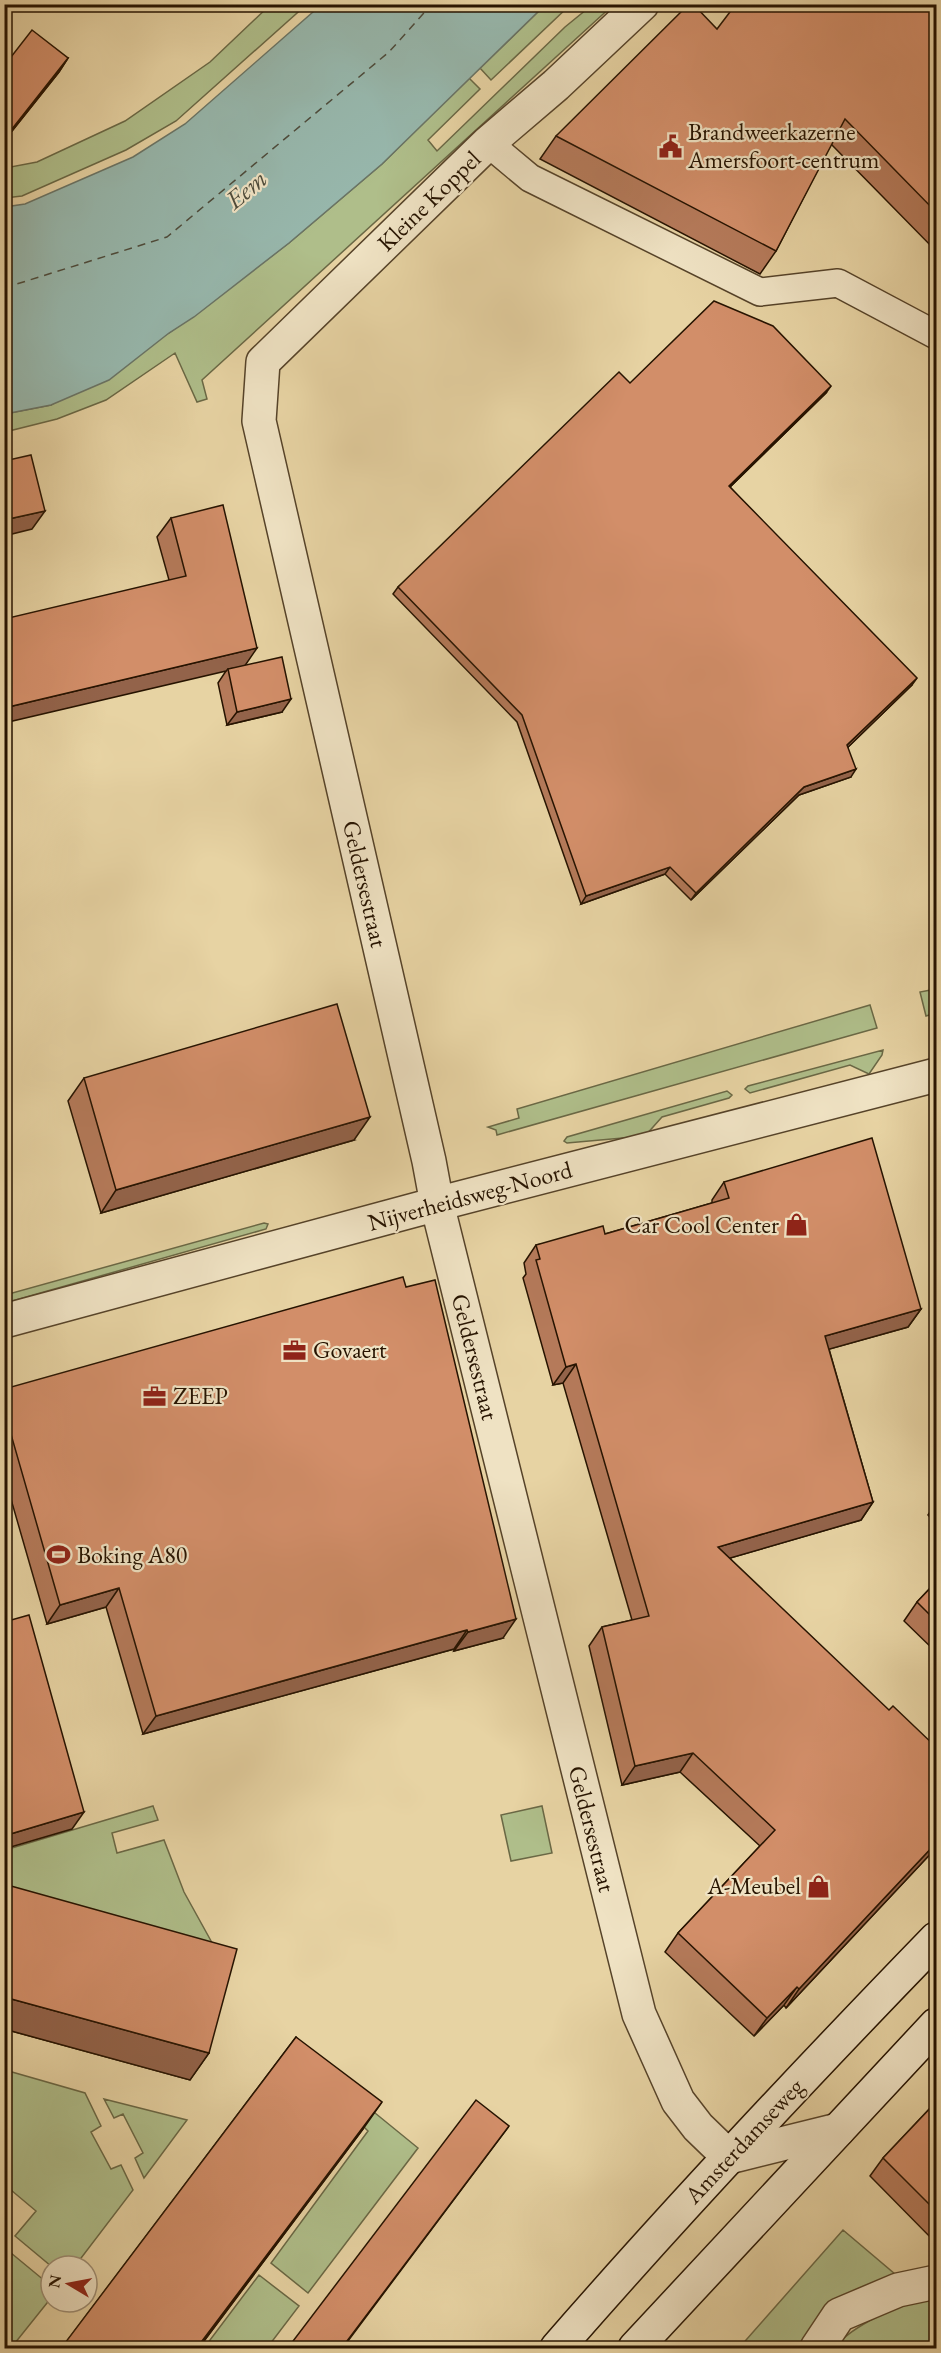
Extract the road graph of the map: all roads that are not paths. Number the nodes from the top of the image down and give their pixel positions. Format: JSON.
{"nodes":[{"id":1,"x":642,"y":4,"type":"edge"},
{"id":2,"x":488,"y":143,"type":"junction"},
{"id":3,"x":936,"y":335,"type":"edge"},
{"id":4,"x":259,"y":421,"type":"joint"},
{"id":5,"x":936,"y":1075,"type":"edge"},
{"id":6,"x":436,"y":1204,"type":"junction"},
{"id":7,"x":4,"y":1321,"type":"edge"},
{"id":8,"x":936,"y":1939,"type":"edge"},
{"id":9,"x":936,"y":2025,"type":"edge"},
{"id":10,"x":838,"y":2130,"type":"junction"},
{"id":11,"x":729,"y":2157,"type":"junction"},
{"id":12,"x":936,"y":2282,"type":"edge"},
{"id":13,"x":557,"y":2349,"type":"edge"},
{"id":14,"x":635,"y":2349,"type":"edge"},
{"id":15,"x":817,"y":2349,"type":"edge"}],
"edges":[{"from":1,"to":2,"type":"street","name":"Kleine Koppel"},
{"from":2,"to":3,"type":"lane"},
{"from":2,"to":4,"type":"street","name":"Kleine Koppel"},
{"from":4,"to":6,"type":"street","name":"Geldersestraat"},
{"from":5,"to":6,"type":"street","name":"Nijverheidsweg-Noord"},
{"from":6,"to":7,"type":"street","name":"Nijverheidsweg-Noord"},
{"from":6,"to":11,"type":"street","name":"Geldersestraat"},
{"from":8,"to":11,"type":"street","name":"Amsterdamseweg"},
{"from":9,"to":10,"type":"street"},
{"from":10,"to":11,"type":"street"},
{"from":10,"to":14,"type":"street"},
{"from":11,"to":13,"type":"street","name":"Amsterdamseweg"},
{"from":12,"to":15,"type":"street"}]}
